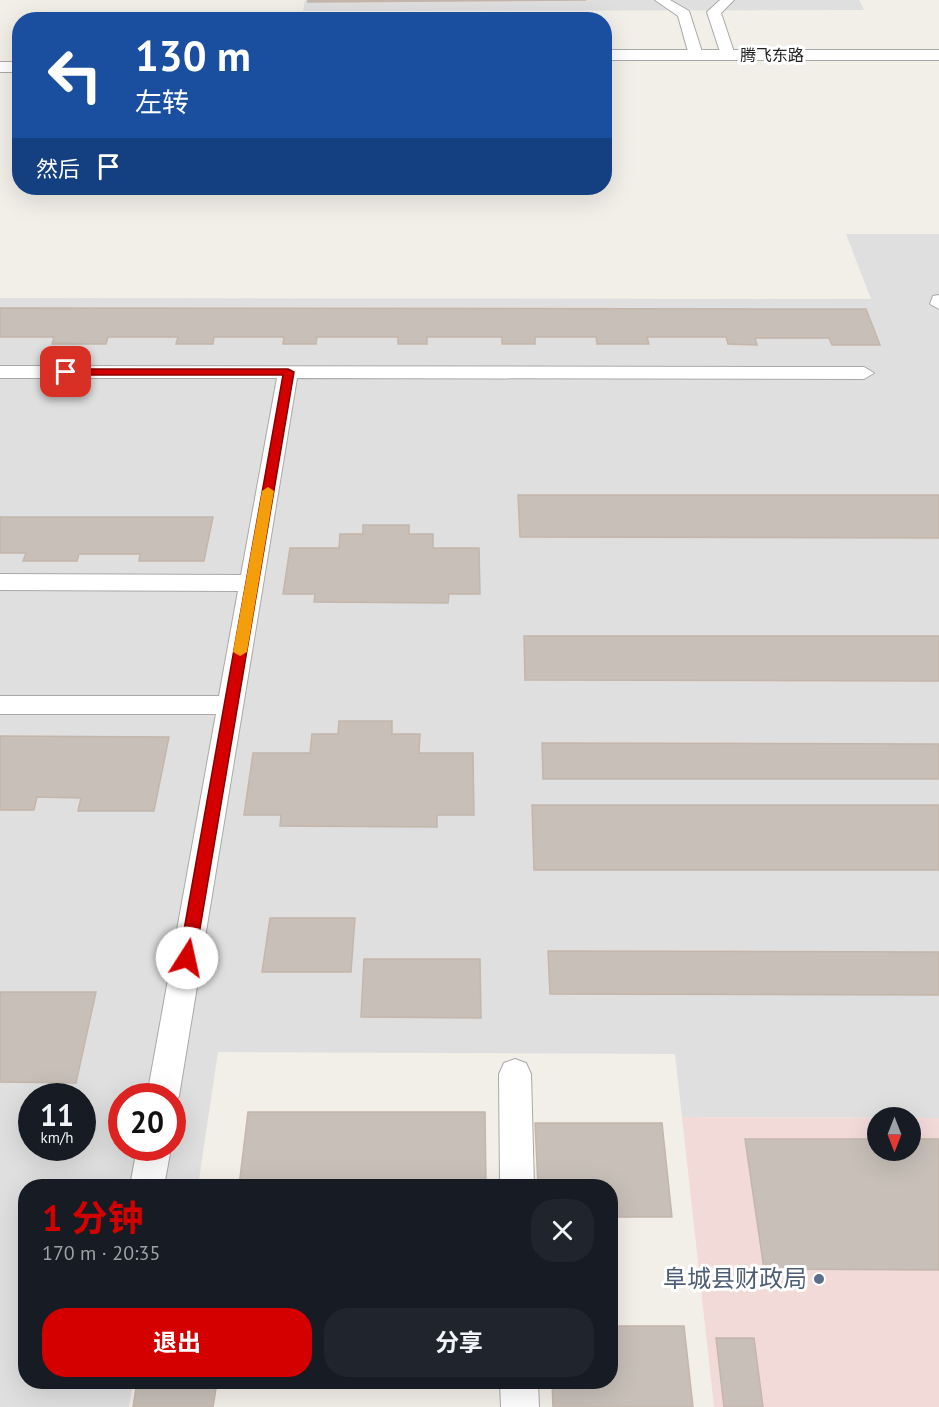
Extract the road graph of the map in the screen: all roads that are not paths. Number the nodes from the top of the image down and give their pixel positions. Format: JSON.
{"nodes":[{"id":1,"x":661,"y":0,"type":"edge"},
{"id":2,"x":728,"y":0,"type":"edge"},
{"id":3,"x":612,"y":55,"type":"edge"},
{"id":4,"x":696,"y":55,"type":"junction"},
{"id":5,"x":728,"y":55,"type":"junction"},
{"id":6,"x":939,"y":55,"type":"edge"},
{"id":7,"x":612,"y":66,"type":"edge"},
{"id":8,"x":939,"y":66,"type":"edge"},
{"id":9,"x":0,"y":372,"type":"edge"},
{"id":10,"x":288,"y":372,"type":"junction"},
{"id":11,"x":864,"y":373,"type":"dead end"},
{"id":12,"x":0,"y":582,"type":"edge"},
{"id":13,"x":252,"y":583,"type":"junction"},
{"id":14,"x":0,"y":705,"type":"edge"},
{"id":15,"x":231,"y":705,"type":"junction"},
{"id":16,"x":515,"y":1074,"type":"dead end"},
{"id":17,"x":165,"y":1083,"type":"edge"},
{"id":18,"x":152,"y":1161,"type":"edge"},
{"id":19,"x":148,"y":1179,"type":"edge"},
{"id":20,"x":517,"y":1179,"type":"edge"},
{"id":21,"x":519,"y":1389,"type":"edge"},
{"id":22,"x":520,"y":1407,"type":"edge"}],
"edges":[{"from":1,"to":4,"type":"lane"},
{"from":2,"to":5,"type":"lane"},
{"from":3,"to":4,"type":"street","name":"腾飞东路"},
{"from":4,"to":5,"type":"street","name":"腾飞东路"},
{"from":5,"to":6,"type":"street","name":"腾飞东路"},
{"from":7,"to":8,"type":"street","name":"腾飞东路"},
{"from":9,"to":10,"type":"lane"},
{"from":10,"to":11,"type":"lane"},
{"from":10,"to":13,"type":"lane"},
{"from":12,"to":13,"type":"lane"},
{"from":13,"to":15,"type":"lane"},
{"from":14,"to":15,"type":"lane"},
{"from":15,"to":17,"type":"lane"},
{"from":16,"to":20,"type":"lane"},
{"from":18,"to":19,"type":"lane"},
{"from":21,"to":22,"type":"lane"}]}
